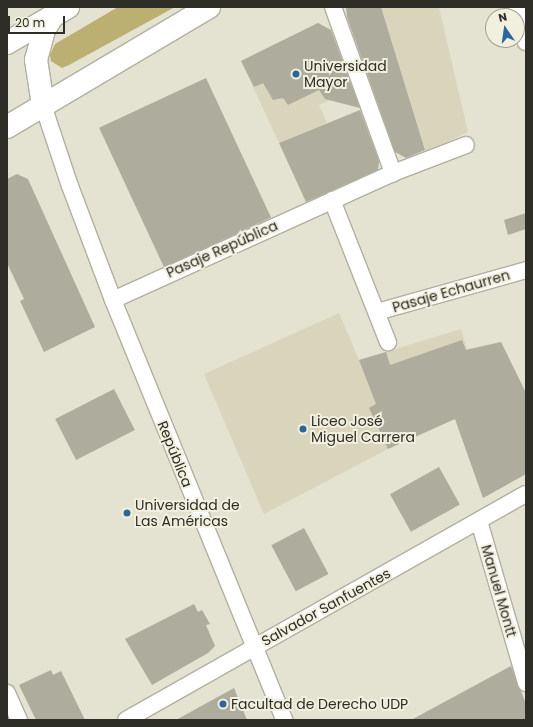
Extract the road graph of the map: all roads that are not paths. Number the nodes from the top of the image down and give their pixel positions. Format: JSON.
{"nodes":[{"id":1,"x":209,"y":7,"type":"edge"},
{"id":2,"x":333,"y":7,"type":"edge"},
{"id":3,"x":517,"y":7,"type":"edge"},
{"id":4,"x":60,"y":12,"type":"edge"},
{"id":5,"x":526,"y":42,"type":"edge"},
{"id":6,"x":7,"y":43,"type":"edge"},
{"id":7,"x":43,"y":105,"type":"junction"},
{"id":8,"x":7,"y":127,"type":"edge"},
{"id":9,"x":466,"y":145,"type":"dead end"},
{"id":10,"x":394,"y":173,"type":"junction"},
{"id":11,"x":332,"y":200,"type":"junction"},
{"id":12,"x":526,"y":270,"type":"edge"},
{"id":13,"x":113,"y":300,"type":"junction"},
{"id":14,"x":377,"y":312,"type":"junction"},
{"id":15,"x":388,"y":342,"type":"dead end"},
{"id":16,"x":526,"y":494,"type":"edge"},
{"id":17,"x":479,"y":521,"type":"junction"},
{"id":18,"x":254,"y":648,"type":"junction"},
{"id":19,"x":526,"y":683,"type":"edge"},
{"id":20,"x":7,"y":693,"type":"edge"},
{"id":21,"x":19,"y":720,"type":"edge"},
{"id":22,"x":126,"y":720,"type":"edge"},
{"id":23,"x":284,"y":720,"type":"edge"}],
"edges":[{"from":1,"to":7,"type":"main road"},
{"from":2,"to":10,"type":"street"},
{"from":3,"to":5,"type":"street"},
{"from":4,"to":6,"type":"main road"},
{"from":4,"to":7,"type":"main road"},
{"from":7,"to":8,"type":"main road"},
{"from":7,"to":13,"type":"street","name":"República"},
{"from":9,"to":10,"type":"street","name":"Pasaje República"},
{"from":10,"to":11,"type":"street","name":"Pasaje República"},
{"from":11,"to":13,"type":"street","name":"Pasaje República"},
{"from":11,"to":14,"type":"street"},
{"from":12,"to":14,"type":"street","name":"Pasaje Echaurren"},
{"from":13,"to":18,"type":"street","name":"República"},
{"from":14,"to":15,"type":"street"},
{"from":16,"to":17,"type":"street","name":"Salvador Sanfuentes"},
{"from":17,"to":18,"type":"street","name":"Salvador Sanfuentes"},
{"from":17,"to":19,"type":"street","name":"Manuel Montt"},
{"from":18,"to":22,"type":"street","name":"Salvador Sanfuentes"},
{"from":18,"to":23,"type":"street","name":"República"},
{"from":20,"to":21,"type":"street"}]}
